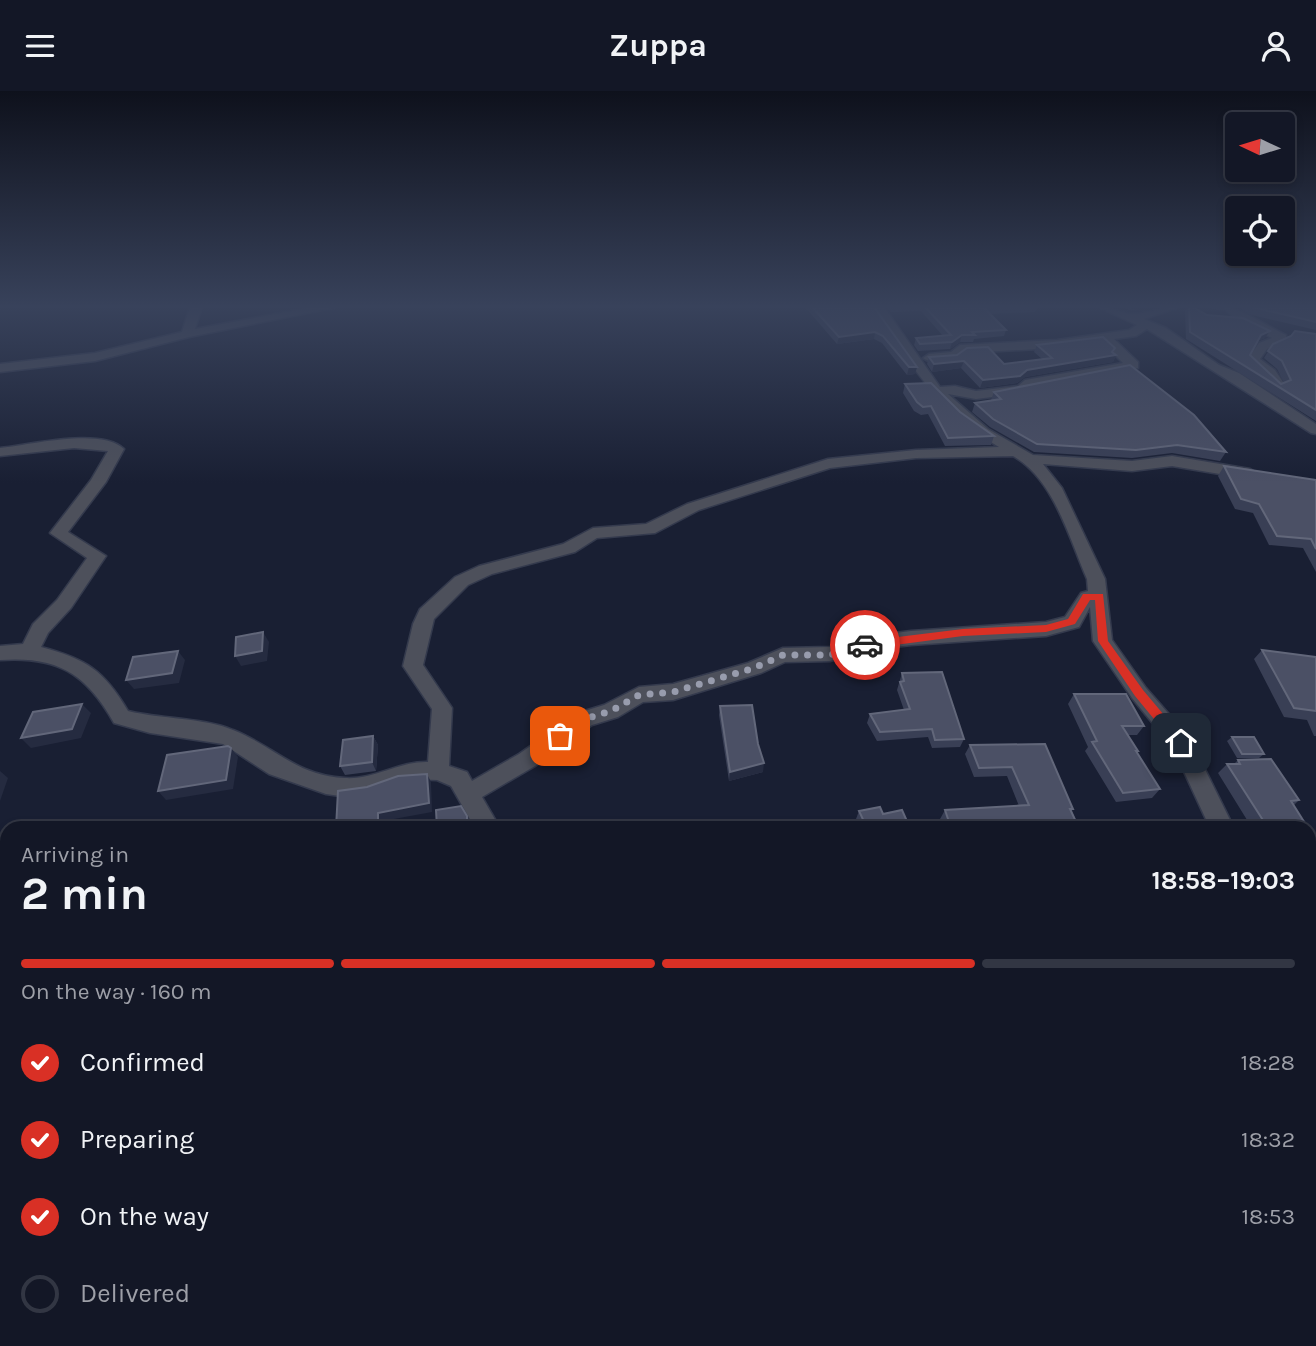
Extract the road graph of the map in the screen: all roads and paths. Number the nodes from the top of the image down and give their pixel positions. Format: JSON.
{"nodes":[{"id":1,"x":32,"y":366,"type":"edge"},
{"id":2,"x":921,"y":366,"type":"edge"},
{"id":3,"x":1130,"y":366,"type":"edge"},
{"id":4,"x":1213,"y":366,"type":"edge"},
{"id":5,"x":1260,"y":366,"type":"edge"},
{"id":6,"x":0,"y":368,"type":"edge"},
{"id":7,"x":1278,"y":385,"type":"edge"},
{"id":8,"x":936,"y":391,"type":"junction"},
{"id":9,"x":1316,"y":415,"type":"edge"},
{"id":10,"x":1295,"y":417,"type":"junction"},
{"id":11,"x":1316,"y":429,"type":"edge"},
{"id":12,"x":0,"y":452,"type":"edge"},
{"id":13,"x":1024,"y":455,"type":"junction"},
{"id":14,"x":1265,"y":477,"type":"edge"},
{"id":15,"x":1099,"y":596,"type":"junction"},
{"id":16,"x":29,"y":651,"type":"junction"},
{"id":17,"x":0,"y":653,"type":"edge"},
{"id":18,"x":438,"y":771,"type":"junction"},
{"id":19,"x":468,"y":794,"type":"junction"},
{"id":20,"x":484,"y":821,"type":"edge"},
{"id":21,"x":1219,"y":821,"type":"edge"}],
"edges":[{"from":1,"to":6,"type":"street"},
{"from":2,"to":8,"type":"street"},
{"from":3,"to":8,"type":"street"},
{"from":4,"to":10,"type":"street"},
{"from":5,"to":7,"type":"street"},
{"from":8,"to":13,"type":"street"},
{"from":9,"to":10,"type":"street"},
{"from":10,"to":11,"type":"street"},
{"from":12,"to":16,"type":"street"},
{"from":13,"to":14,"type":"street"},
{"from":13,"to":15,"type":"street"},
{"from":13,"to":18,"type":"street"},
{"from":15,"to":19,"type":"street"},
{"from":15,"to":21,"type":"street"},
{"from":16,"to":17,"type":"street"},
{"from":16,"to":18,"type":"street"},
{"from":18,"to":19,"type":"street"},
{"from":19,"to":20,"type":"street"}]}
